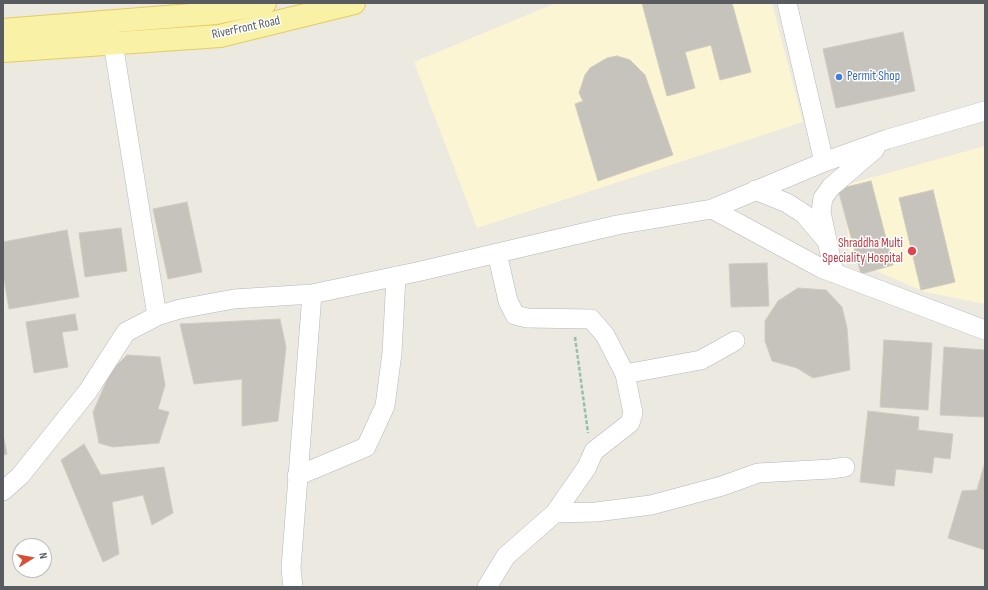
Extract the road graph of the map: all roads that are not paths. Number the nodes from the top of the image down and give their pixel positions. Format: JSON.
{"nodes":[{"id":1,"x":265,"y":3,"type":"edge"},
{"id":2,"x":354,"y":3,"type":"edge"},
{"id":3,"x":787,"y":3,"type":"edge"},
{"id":4,"x":3,"y":30,"type":"edge"},
{"id":5,"x":113,"y":43,"type":"junction"},
{"id":6,"x":3,"y":51,"type":"edge"},
{"id":7,"x":985,"y":111,"type":"edge"},
{"id":8,"x":888,"y":139,"type":"junction"},
{"id":9,"x":824,"y":162,"type":"junction"},
{"id":10,"x":754,"y":190,"type":"junction"},
{"id":11,"x":712,"y":209,"type":"junction"},
{"id":12,"x":827,"y":241,"type":"junction"},
{"id":13,"x":497,"y":253,"type":"junction"},
{"id":14,"x":834,"y":273,"type":"junction"},
{"id":15,"x":396,"y":276,"type":"junction"},
{"id":16,"x":312,"y":294,"type":"junction"},
{"id":17,"x":157,"y":316,"type":"junction"},
{"id":18,"x":985,"y":330,"type":"edge"},
{"id":19,"x":735,"y":341,"type":"dead end"},
{"id":20,"x":625,"y":374,"type":"junction"},
{"id":21,"x":845,"y":467,"type":"dead end"},
{"id":22,"x":297,"y":476,"type":"junction"},
{"id":23,"x":3,"y":491,"type":"edge"},
{"id":24,"x":555,"y":514,"type":"junction"},
{"id":25,"x":293,"y":587,"type":"edge"},
{"id":26,"x":487,"y":587,"type":"edge"}],
"edges":[{"from":1,"to":4,"type":"main road","name":"RiverFront Road"},
{"from":2,"to":5,"type":"main road","name":"RiverFront Road"},
{"from":3,"to":9,"type":"street"},
{"from":5,"to":6,"type":"main road","name":"RiverFront Road"},
{"from":5,"to":17,"type":"street"},
{"from":7,"to":8,"type":"street"},
{"from":8,"to":9,"type":"street"},
{"from":8,"to":12,"type":"street"},
{"from":9,"to":10,"type":"street"},
{"from":10,"to":11,"type":"street"},
{"from":10,"to":12,"type":"street"},
{"from":11,"to":13,"type":"street"},
{"from":11,"to":14,"type":"street"},
{"from":12,"to":14,"type":"street"},
{"from":13,"to":15,"type":"street"},
{"from":13,"to":20,"type":"street"},
{"from":14,"to":18,"type":"street"},
{"from":15,"to":16,"type":"street"},
{"from":15,"to":22,"type":"street"},
{"from":16,"to":17,"type":"street"},
{"from":16,"to":22,"type":"street"},
{"from":17,"to":23,"type":"street"},
{"from":19,"to":20,"type":"street"},
{"from":20,"to":24,"type":"street"},
{"from":21,"to":24,"type":"street"},
{"from":22,"to":25,"type":"street"},
{"from":24,"to":26,"type":"street"}]}
